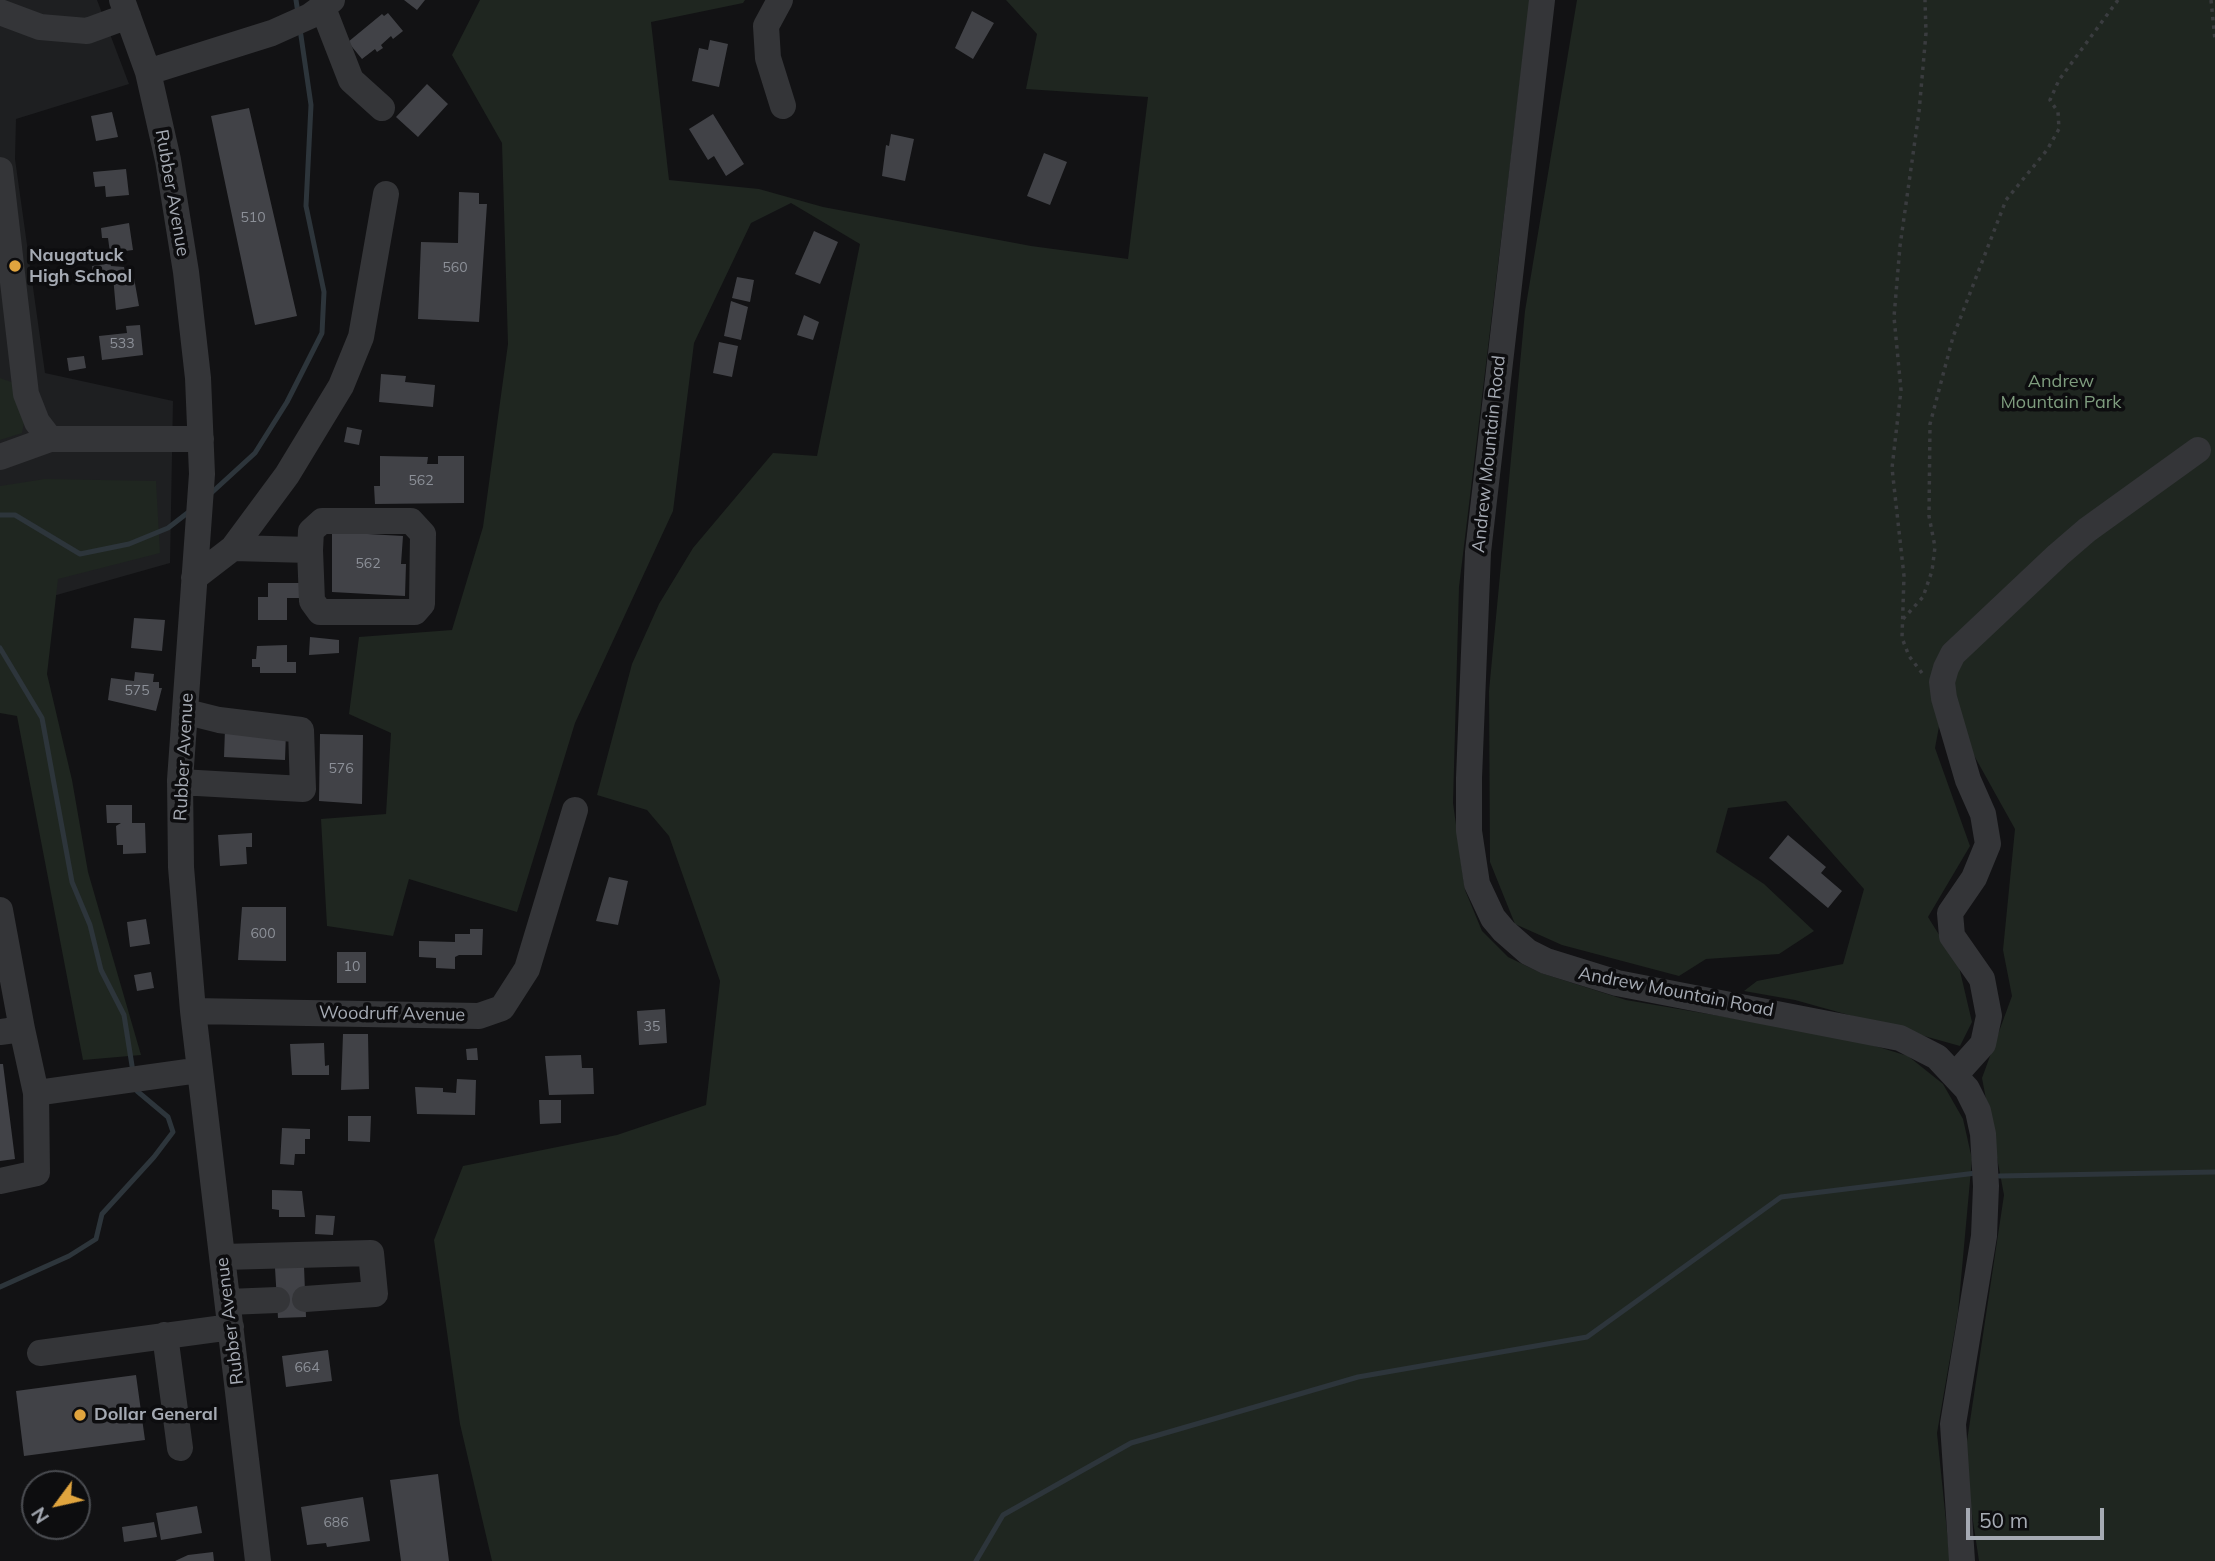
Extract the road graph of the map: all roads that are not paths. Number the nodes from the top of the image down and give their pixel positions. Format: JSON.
{"nodes":[{"id":1,"x":780,"y":0,"type":"edge"},
{"id":2,"x":1542,"y":0,"type":"edge"},
{"id":3,"x":125,"y":8,"type":"edge"},
{"id":4,"x":322,"y":8,"type":"edge"},
{"id":5,"x":0,"y":12,"type":"edge"},
{"id":6,"x":148,"y":72,"type":"junction"},
{"id":7,"x":783,"y":106,"type":"dead end"},
{"id":8,"x":382,"y":108,"type":"dead end"},
{"id":9,"x":0,"y":170,"type":"edge"},
{"id":10,"x":386,"y":194,"type":"dead end"},
{"id":11,"x":50,"y":439,"type":"junction"},
{"id":12,"x":201,"y":439,"type":"junction"},
{"id":13,"x":2198,"y":450,"type":"dead end"},
{"id":14,"x":0,"y":457,"type":"edge"},
{"id":15,"x":233,"y":548,"type":"junction"},
{"id":16,"x":310,"y":550,"type":"junction"},
{"id":17,"x":194,"y":578,"type":"junction"},
{"id":18,"x":187,"y":712,"type":"junction"},
{"id":19,"x":180,"y":782,"type":"junction"},
{"id":20,"x":575,"y":810,"type":"dead end"},
{"id":21,"x":0,"y":910,"type":"edge"},
{"id":22,"x":193,"y":1011,"type":"junction"},
{"id":23,"x":11,"y":1031,"type":"edge"},
{"id":24,"x":200,"y":1070,"type":"junction"},
{"id":25,"x":1956,"y":1074,"type":"junction"},
{"id":26,"x":36,"y":1093,"type":"junction"},
{"id":27,"x":0,"y":1181,"type":"edge"},
{"id":28,"x":223,"y":1257,"type":"junction"},
{"id":29,"x":314,"y":1299,"type":"dead end"},
{"id":30,"x":277,"y":1300,"type":"dead end"},
{"id":31,"x":229,"y":1315,"type":"junction"},
{"id":32,"x":165,"y":1335,"type":"junction"},
{"id":33,"x":40,"y":1353,"type":"dead end"},
{"id":34,"x":180,"y":1448,"type":"dead end"},
{"id":35,"x":258,"y":1561,"type":"edge"},
{"id":36,"x":1962,"y":1561,"type":"edge"}],
"edges":[{"from":1,"to":7,"type":"street"},
{"from":2,"to":25,"type":"street","name":"Andrew Mountain Road"},
{"from":3,"to":5,"type":"street"},
{"from":3,"to":6,"type":"street","name":"Rubber Avenue"},
{"from":4,"to":6,"type":"street"},
{"from":4,"to":8,"type":"street"},
{"from":6,"to":12,"type":"street","name":"Rubber Avenue"},
{"from":9,"to":11,"type":"street"},
{"from":10,"to":15,"type":"street"},
{"from":11,"to":12,"type":"street"},
{"from":11,"to":14,"type":"street"},
{"from":12,"to":17,"type":"street","name":"Rubber Avenue"},
{"from":13,"to":25,"type":"street"},
{"from":15,"to":16,"type":"street"},
{"from":15,"to":17,"type":"street"},
{"from":16,"to":16,"type":"street"},
{"from":17,"to":18,"type":"street","name":"Rubber Avenue"},
{"from":18,"to":19,"type":"street","name":"Rubber Avenue"},
{"from":18,"to":19,"type":"street"},
{"from":19,"to":22,"type":"street","name":"Rubber Avenue"},
{"from":20,"to":22,"type":"street","name":"Woodruff Avenue"},
{"from":21,"to":23,"type":"street"},
{"from":22,"to":24,"type":"street","name":"Rubber Avenue"},
{"from":23,"to":26,"type":"street"},
{"from":24,"to":26,"type":"street"},
{"from":24,"to":28,"type":"street","name":"Rubber Avenue"},
{"from":25,"to":36,"type":"street","name":"Andrew Mountain Road"},
{"from":26,"to":27,"type":"street"},
{"from":28,"to":29,"type":"street"},
{"from":28,"to":31,"type":"street","name":"Rubber Avenue"},
{"from":30,"to":31,"type":"street"},
{"from":31,"to":32,"type":"street"},
{"from":31,"to":35,"type":"street","name":"Rubber Avenue"},
{"from":32,"to":33,"type":"street"},
{"from":32,"to":34,"type":"street"}]}
